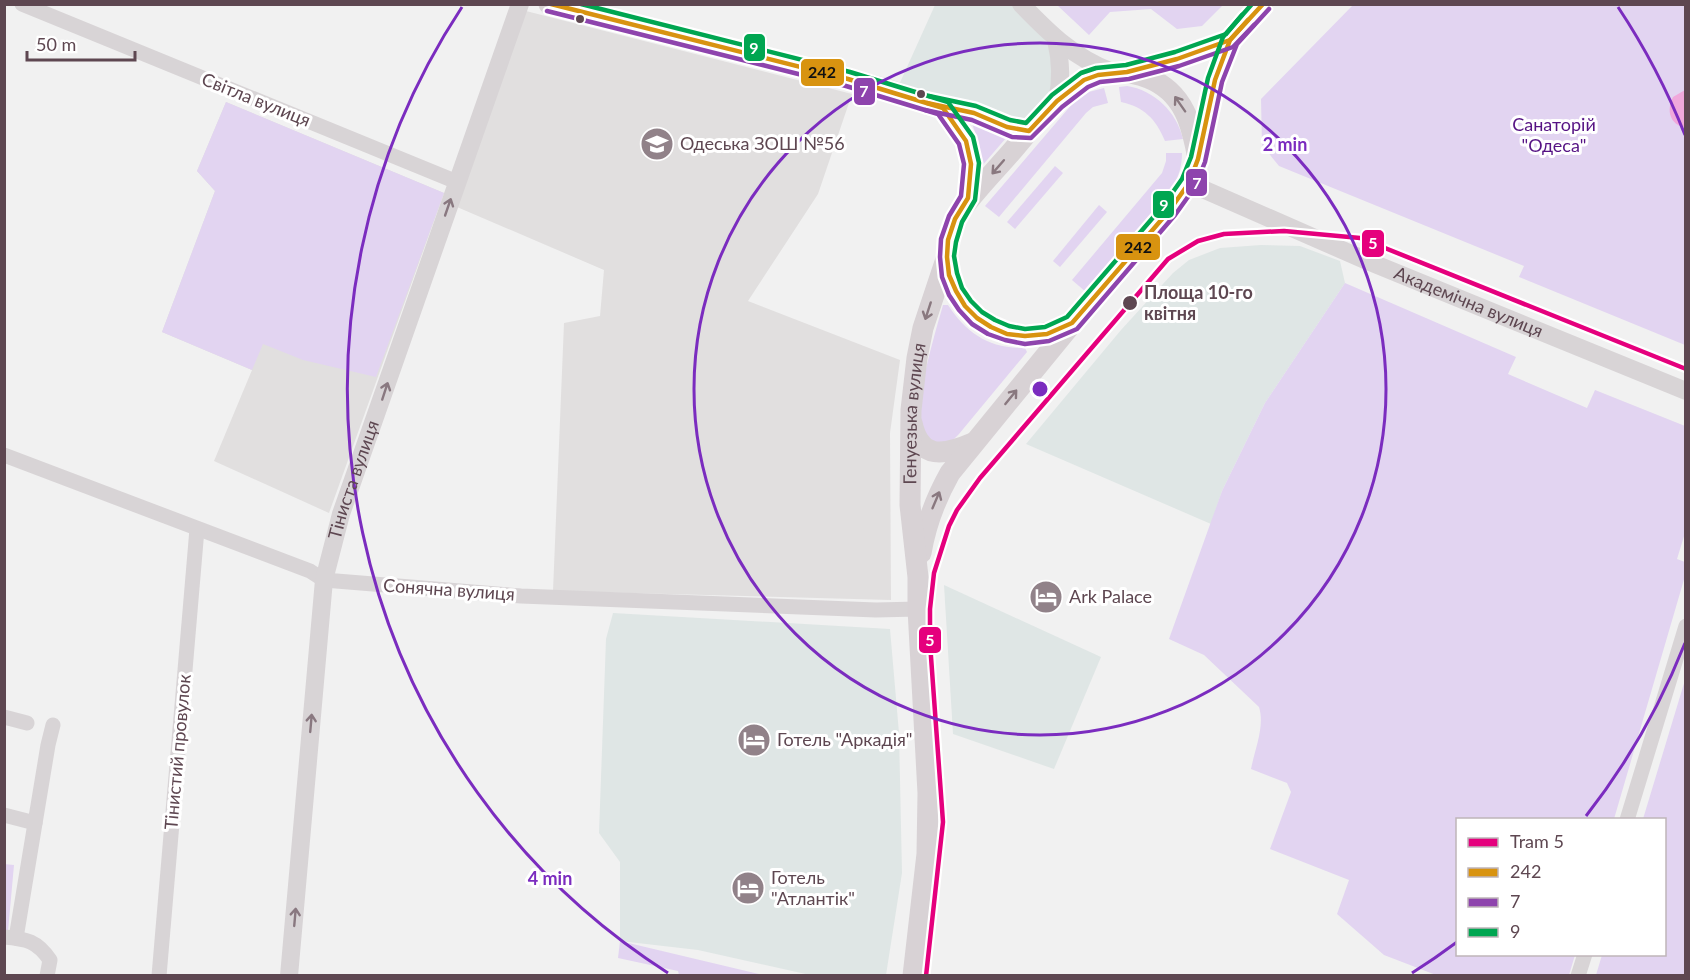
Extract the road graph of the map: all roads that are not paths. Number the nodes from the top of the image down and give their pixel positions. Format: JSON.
{"nodes":[{"id":1,"x":22,"y":4,"type":"edge"},
{"id":2,"x":520,"y":4,"type":"edge"},
{"id":3,"x":549,"y":4,"type":"edge"},
{"id":4,"x":1021,"y":4,"type":"edge"},
{"id":5,"x":1263,"y":4,"type":"edge"},
{"id":6,"x":1056,"y":40,"type":"junction"},
{"id":7,"x":1230,"y":40,"type":"junction"},
{"id":8,"x":1119,"y":72,"type":"junction"},
{"id":9,"x":1057,"y":101,"type":"junction"},
{"id":10,"x":943,"y":108,"type":"junction"},
{"id":11,"x":1029,"y":131,"type":"junction"},
{"id":12,"x":1198,"y":159,"type":"junction"},
{"id":13,"x":457,"y":182,"type":"junction"},
{"id":14,"x":1189,"y":183,"type":"junction"},
{"id":15,"x":967,"y":202,"type":"junction"},
{"id":16,"x":947,"y":256,"type":"junction"},
{"id":17,"x":1072,"y":323,"type":"junction"},
{"id":18,"x":1686,"y":391,"type":"edge"},
{"id":19,"x":911,"y":410,"type":"junction"},
{"id":20,"x":974,"y":442,"type":"junction"},
{"id":21,"x":4,"y":455,"type":"edge"},
{"id":22,"x":197,"y":529,"type":"junction"},
{"id":23,"x":918,"y":577,"type":"junction"},
{"id":24,"x":324,"y":580,"type":"junction"},
{"id":25,"x":918,"y":609,"type":"junction"},
{"id":26,"x":1686,"y":626,"type":"edge"},
{"id":27,"x":4,"y":717,"type":"edge"},
{"id":28,"x":27,"y":723,"type":"dead end"},
{"id":29,"x":53,"y":725,"type":"dead end"},
{"id":30,"x":4,"y":815,"type":"edge"},
{"id":31,"x":1627,"y":818,"type":"edge"},
{"id":32,"x":35,"y":823,"type":"junction"},
{"id":33,"x":10,"y":938,"type":"edge"},
{"id":34,"x":1584,"y":956,"type":"edge"},
{"id":35,"x":47,"y":975,"type":"edge"},
{"id":36,"x":159,"y":975,"type":"edge"},
{"id":37,"x":290,"y":975,"type":"edge"},
{"id":38,"x":913,"y":975,"type":"edge"},
{"id":39,"x":1578,"y":975,"type":"edge"}],
"edges":[{"from":1,"to":13,"type":"street","name":"Світла вулиця"},
{"from":2,"to":13,"type":"street","name":"Тіниста вулиця"},
{"from":3,"to":10,"type":"main road"},
{"from":4,"to":6,"type":"street"},
{"from":5,"to":7,"type":"main road"},
{"from":6,"to":8,"type":"street"},
{"from":6,"to":9,"type":"street"},
{"from":7,"to":8,"type":"main road"},
{"from":7,"to":12,"type":"main road","name":"Генуезька вулиця"},
{"from":8,"to":9,"type":"main road"},
{"from":12,"to":8,"type":"main road","one_way":true},
{"from":9,"to":11,"type":"main road"},
{"from":10,"to":11,"type":"main road"},
{"from":10,"to":15,"type":"main road"},
{"from":11,"to":15,"type":"main road","one_way":true},
{"from":12,"to":14,"type":"main road","name":"Генуезька вулиця"},
{"from":24,"to":13,"type":"street","name":"Тіниста вулиця","one_way":true},
{"from":14,"to":17,"type":"main road","name":"Генуезька вулиця"},
{"from":14,"to":18,"type":"street","name":"Академічна вулиця"},
{"from":15,"to":16,"type":"main road"},
{"from":16,"to":17,"type":"main road"},
{"from":16,"to":19,"type":"main road","name":"Генуезька вулиця","one_way":true},
{"from":20,"to":17,"type":"main road","name":"Генуезька вулиця","one_way":true},
{"from":19,"to":20,"type":"main road"},
{"from":19,"to":23,"type":"main road","name":"Генуезька вулиця"},
{"from":23,"to":20,"type":"main road","name":"Генуезька вулиця","one_way":true},
{"from":21,"to":22,"type":"street","name":"Сонячна вулиця"},
{"from":22,"to":24,"type":"street","name":"Сонячна вулиця"},
{"from":22,"to":36,"type":"street","name":"Тінистий провулок"},
{"from":23,"to":25,"type":"main road","name":"Генуезька вулиця"},
{"from":24,"to":25,"type":"street","name":"Сонячна вулиця"},
{"from":37,"to":24,"type":"street","name":"Тіниста вулиця","one_way":true},
{"from":25,"to":38,"type":"main road","name":"Генуезька вулиця"},
{"from":26,"to":31,"type":"street"},
{"from":27,"to":28,"type":"street"},
{"from":29,"to":32,"type":"street"},
{"from":30,"to":32,"type":"street"},
{"from":32,"to":33,"type":"street"},
{"from":33,"to":35,"type":"street"},
{"from":34,"to":39,"type":"street"}]}
